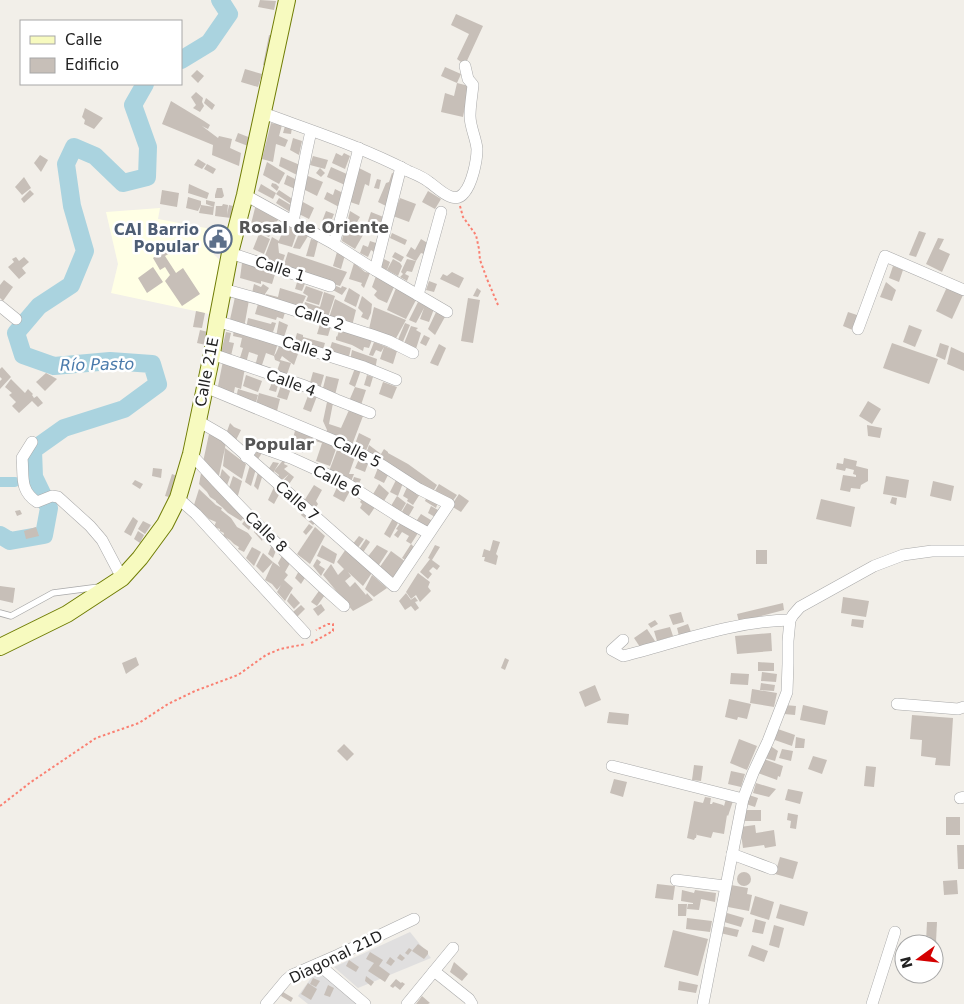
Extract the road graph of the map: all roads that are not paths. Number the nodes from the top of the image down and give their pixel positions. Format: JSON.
{"nodes":[{"id":1,"x":285,"y":7,"type":"edge"},
{"id":2,"x":465,"y":66,"type":"dead end"},
{"id":3,"x":263,"y":113,"type":"junction"},
{"id":4,"x":312,"y":131,"type":"junction"},
{"id":5,"x":359,"y":148,"type":"junction"},
{"id":6,"x":401,"y":167,"type":"junction"},
{"id":7,"x":245,"y":195,"type":"junction"},
{"id":8,"x":441,"y":212,"type":"dead end"},
{"id":9,"x":293,"y":222,"type":"junction"},
{"id":10,"x":334,"y":244,"type":"junction"},
{"id":11,"x":230,"y":253,"type":"junction"},
{"id":12,"x":375,"y":270,"type":"junction"},
{"id":13,"x":330,"y":286,"type":"dead end"},
{"id":14,"x":223,"y":289,"type":"junction"},
{"id":15,"x":964,"y":290,"type":"edge"},
{"id":16,"x":418,"y":296,"type":"junction"},
{"id":17,"x":0,"y":306,"type":"edge"},
{"id":18,"x":447,"y":312,"type":"dead end"},
{"id":19,"x":16,"y":319,"type":"dead end"},
{"id":20,"x":217,"y":321,"type":"junction"},
{"id":21,"x":858,"y":329,"type":"dead end"},
{"id":22,"x":412,"y":352,"type":"dead end"},
{"id":23,"x":212,"y":354,"type":"junction"},
{"id":24,"x":396,"y":380,"type":"dead end"},
{"id":25,"x":205,"y":386,"type":"junction"},
{"id":26,"x":370,"y":413,"type":"dead end"},
{"id":27,"x":198,"y":421,"type":"junction"},
{"id":28,"x":32,"y":442,"type":"dead end"},
{"id":29,"x":191,"y":454,"type":"junction"},
{"id":30,"x":246,"y":456,"type":"junction"},
{"id":31,"x":178,"y":498,"type":"junction"},
{"id":32,"x":428,"y":533,"type":"junction"},
{"id":33,"x":964,"y":552,"type":"edge"},
{"id":34,"x":117,"y":581,"type":"junction"},
{"id":35,"x":344,"y":606,"type":"dead end"},
{"id":36,"x":0,"y":614,"type":"edge"},
{"id":37,"x":790,"y":620,"type":"junction"},
{"id":38,"x":305,"y":633,"type":"road end"},
{"id":39,"x":623,"y":640,"type":"dead end"},
{"id":40,"x":0,"y":647,"type":"edge"},
{"id":41,"x":897,"y":704,"type":"dead end"},
{"id":42,"x":964,"y":707,"type":"edge"},
{"id":43,"x":612,"y":766,"type":"dead end"},
{"id":44,"x":743,"y":800,"type":"junction"},
{"id":45,"x":732,"y":854,"type":"junction"},
{"id":46,"x":772,"y":869,"type":"dead end"},
{"id":47,"x":676,"y":880,"type":"dead end"},
{"id":48,"x":725,"y":886,"type":"junction"},
{"id":49,"x":414,"y":920,"type":"dead end"},
{"id":50,"x":896,"y":932,"type":"dead end"},
{"id":51,"x":453,"y":948,"type":"dead end"},
{"id":52,"x":318,"y":964,"type":"junction"},
{"id":53,"x":434,"y":971,"type":"junction"},
{"id":54,"x":469,"y":1002,"type":"edge"},
{"id":55,"x":266,"y":1004,"type":"edge"},
{"id":56,"x":365,"y":1004,"type":"edge"},
{"id":57,"x":408,"y":1004,"type":"edge"},
{"id":58,"x":703,"y":1004,"type":"edge"},
{"id":59,"x":872,"y":1004,"type":"edge"}],
"edges":[{"from":1,"to":3,"type":"main road","name":"Calle 21E"},
{"from":2,"to":6,"type":"street"},
{"from":3,"to":4,"type":"street"},
{"from":3,"to":7,"type":"main road","name":"Calle 21E"},
{"from":4,"to":5,"type":"street"},
{"from":4,"to":9,"type":"street"},
{"from":5,"to":6,"type":"street"},
{"from":5,"to":10,"type":"street"},
{"from":6,"to":12,"type":"street"},
{"from":7,"to":9,"type":"street"},
{"from":7,"to":11,"type":"main road","name":"Calle 21E"},
{"from":8,"to":16,"type":"street"},
{"from":9,"to":10,"type":"street"},
{"from":10,"to":12,"type":"street"},
{"from":11,"to":13,"type":"street","name":"Calle 1"},
{"from":11,"to":14,"type":"main road","name":"Calle 21E"},
{"from":12,"to":16,"type":"street"},
{"from":14,"to":20,"type":"main road","name":"Calle 21E"},
{"from":14,"to":22,"type":"street","name":"Calle 2"},
{"from":15,"to":21,"type":"street"},
{"from":16,"to":18,"type":"street"},
{"from":17,"to":19,"type":"street"},
{"from":20,"to":23,"type":"main road","name":"Calle 21E"},
{"from":20,"to":24,"type":"street","name":"Calle 3"},
{"from":23,"to":25,"type":"main road","name":"Calle 21E"},
{"from":23,"to":26,"type":"street","name":"Calle 4"},
{"from":25,"to":27,"type":"main road","name":"Calle 21E"},
{"from":25,"to":32,"type":"street","name":"Calle 5"},
{"from":27,"to":29,"type":"main road","name":"Calle 21E"},
{"from":27,"to":30,"type":"street","name":"Calle 7"},
{"from":28,"to":34,"type":"street"},
{"from":29,"to":31,"type":"main road","name":"Calle 21E"},
{"from":29,"to":35,"type":"street","name":"Calle 8"},
{"from":30,"to":32,"type":"street","name":"Calle 6"},
{"from":30,"to":32,"type":"street","name":"Calle 7"},
{"from":31,"to":34,"type":"main road","name":"Calle 21E"},
{"from":31,"to":38,"type":"street"},
{"from":33,"to":37,"type":"street"},
{"from":34,"to":36,"type":"lane"},
{"from":34,"to":40,"type":"main road","name":"Calle 21E"},
{"from":37,"to":39,"type":"street"},
{"from":37,"to":44,"type":"street"},
{"from":41,"to":42,"type":"street"},
{"from":43,"to":44,"type":"street"},
{"from":44,"to":45,"type":"street"},
{"from":45,"to":46,"type":"street"},
{"from":45,"to":48,"type":"street"},
{"from":47,"to":48,"type":"street"},
{"from":48,"to":58,"type":"street"},
{"from":49,"to":52,"type":"street","name":"Diagonal 21D"},
{"from":50,"to":59,"type":"street"},
{"from":51,"to":53,"type":"street"},
{"from":52,"to":55,"type":"street","name":"Diagonal 21D"},
{"from":52,"to":56,"type":"street"},
{"from":53,"to":54,"type":"street"},
{"from":53,"to":57,"type":"street"}]}
